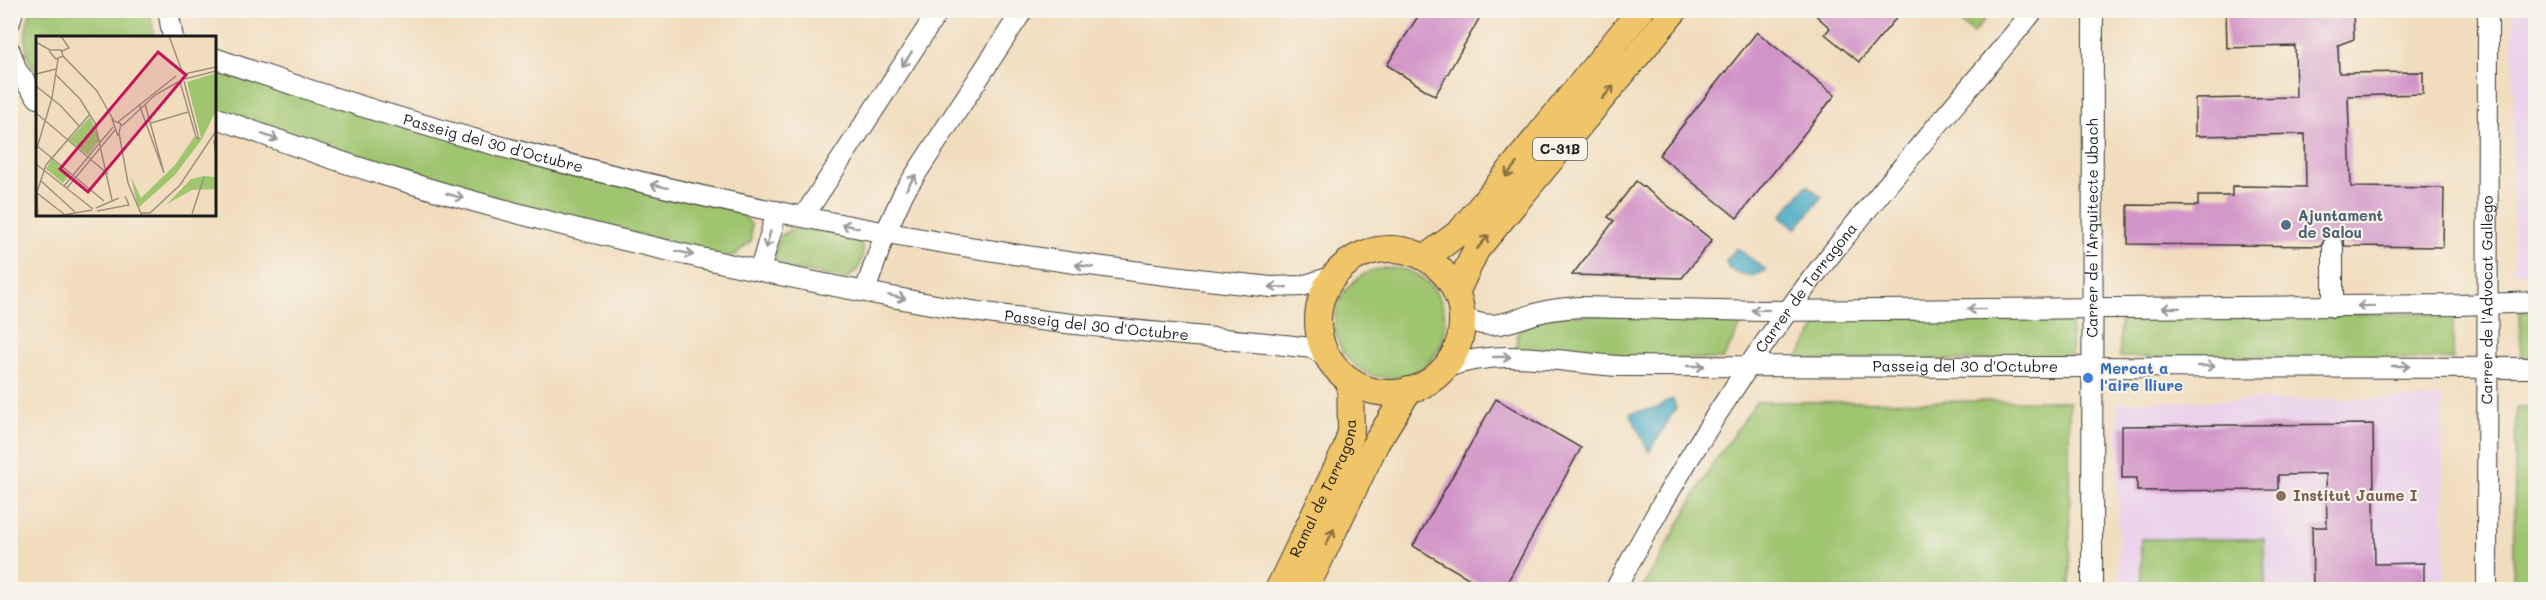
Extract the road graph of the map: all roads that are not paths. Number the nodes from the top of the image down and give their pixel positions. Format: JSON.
{"nodes":[{"id":1,"x":13,"y":10,"type":"edge"},
{"id":2,"x":939,"y":10,"type":"edge"},
{"id":3,"x":1023,"y":10,"type":"edge"},
{"id":4,"x":1641,"y":10,"type":"edge"},
{"id":5,"x":1675,"y":10,"type":"edge"},
{"id":6,"x":2034,"y":10,"type":"edge"},
{"id":7,"x":2093,"y":10,"type":"edge"},
{"id":8,"x":2488,"y":10,"type":"edge"},
{"id":9,"x":10,"y":22,"type":"edge"},
{"id":10,"x":10,"y":51,"type":"edge"},
{"id":11,"x":216,"y":59,"type":"edge"},
{"id":12,"x":36,"y":96,"type":"edge"},
{"id":13,"x":216,"y":118,"type":"edge"},
{"id":14,"x":777,"y":211,"type":"junction"},
{"id":15,"x":804,"y":216,"type":"junction"},
{"id":16,"x":885,"y":234,"type":"junction"},
{"id":17,"x":2334,"y":246,"type":"dead end"},
{"id":18,"x":1425,"y":258,"type":"junction"},
{"id":19,"x":760,"y":270,"type":"junction"},
{"id":20,"x":1334,"y":276,"type":"junction"},
{"id":21,"x":865,"y":291,"type":"junction"},
{"id":22,"x":2535,"y":302,"type":"edge"},
{"id":23,"x":1459,"y":305,"type":"junction"},
{"id":24,"x":2487,"y":305,"type":"junction"},
{"id":25,"x":2333,"y":306,"type":"junction"},
{"id":26,"x":1790,"y":309,"type":"junction"},
{"id":27,"x":2093,"y":309,"type":"junction"},
{"id":28,"x":1328,"y":357,"type":"junction"},
{"id":29,"x":1749,"y":366,"type":"junction"},
{"id":30,"x":2093,"y":366,"type":"junction"},
{"id":31,"x":2488,"y":367,"type":"junction"},
{"id":32,"x":1445,"y":368,"type":"junction"},
{"id":33,"x":2535,"y":368,"type":"edge"},
{"id":34,"x":1350,"y":381,"type":"junction"},
{"id":35,"x":1409,"y":390,"type":"junction"},
{"id":36,"x":1278,"y":590,"type":"edge"},
{"id":37,"x":1305,"y":590,"type":"edge"},
{"id":38,"x":1615,"y":590,"type":"edge"},
{"id":39,"x":2092,"y":590,"type":"edge"},
{"id":40,"x":2487,"y":590,"type":"edge"}],
"edges":[{"from":1,"to":9,"type":"street"},
{"from":2,"to":15,"type":"street","one_way":true},
{"from":16,"to":3,"type":"street","one_way":true},
{"from":4,"to":18,"type":"main road","number":"C-31B","one_way":true},
{"from":23,"to":5,"type":"main road","number":"C-31B","one_way":true},
{"from":6,"to":26,"type":"street","name":"Carrer de Tarragona"},
{"from":7,"to":27,"type":"street","name":"Carrer de l'Arquitecte Ubach"},
{"from":8,"to":24,"type":"street","name":"Carrer de l'Advocat Gallego"},
{"from":10,"to":12,"type":"street"},
{"from":14,"to":11,"type":"street","name":"Passeig del 30 d'Octubre","one_way":true},
{"from":13,"to":19,"type":"street","name":"Passeig del 30 d'Octubre","one_way":true},
{"from":14,"to":15,"type":"street","name":"Passeig del 30 d'Octubre"},
{"from":14,"to":19,"type":"street","one_way":true},
{"from":16,"to":15,"type":"street","name":"Passeig del 30 d'Octubre","one_way":true},
{"from":20,"to":16,"type":"street","name":"Passeig del 30 d'Octubre","one_way":true},
{"from":16,"to":21,"type":"street"},
{"from":17,"to":25,"type":"street"},
{"from":18,"to":20,"type":"main road","number":"C-31B"},
{"from":18,"to":23,"type":"main road","number":"C-31B"},
{"from":19,"to":21,"type":"street","name":"Passeig del 30 d'Octubre"},
{"from":20,"to":28,"type":"main road","number":"C-31B"},
{"from":21,"to":28,"type":"street","name":"Passeig del 30 d'Octubre","one_way":true},
{"from":22,"to":24,"type":"street"},
{"from":26,"to":23,"type":"street","one_way":true},
{"from":23,"to":32,"type":"main road","number":"C-31B"},
{"from":24,"to":25,"type":"street","one_way":true},
{"from":24,"to":31,"type":"street","name":"Carrer de l'Advocat Gallego"},
{"from":25,"to":27,"type":"street","one_way":true},
{"from":27,"to":26,"type":"street","one_way":true},
{"from":26,"to":29,"type":"street","name":"Carrer de Tarragona"},
{"from":27,"to":30,"type":"street","name":"Carrer de l'Arquitecte Ubach"},
{"from":28,"to":34,"type":"main road","number":"C-31B"},
{"from":29,"to":30,"type":"street","name":"Passeig del 30 d'Octubre"},
{"from":32,"to":29,"type":"street","name":"Passeig del 30 d'Octubre","one_way":true},
{"from":29,"to":38,"type":"street","name":"Carrer de Tarragona"},
{"from":30,"to":31,"type":"street","name":"Passeig del 30 d'Octubre","one_way":true},
{"from":30,"to":39,"type":"street","name":"Carrer de l'Arquitecte Ubach"},
{"from":31,"to":33,"type":"street","name":"Passeig del 30 d'Octubre"},
{"from":31,"to":40,"type":"street","name":"Carrer de l'Advocat Gallego"},
{"from":32,"to":35,"type":"main road","number":"C-31B"},
{"from":34,"to":35,"type":"main road","number":"C-31B"},
{"from":34,"to":36,"type":"main road","name":"Ramal de Tarragona"},
{"from":37,"to":35,"type":"main road","name":"Ramal de Tarragona","one_way":true}]}
